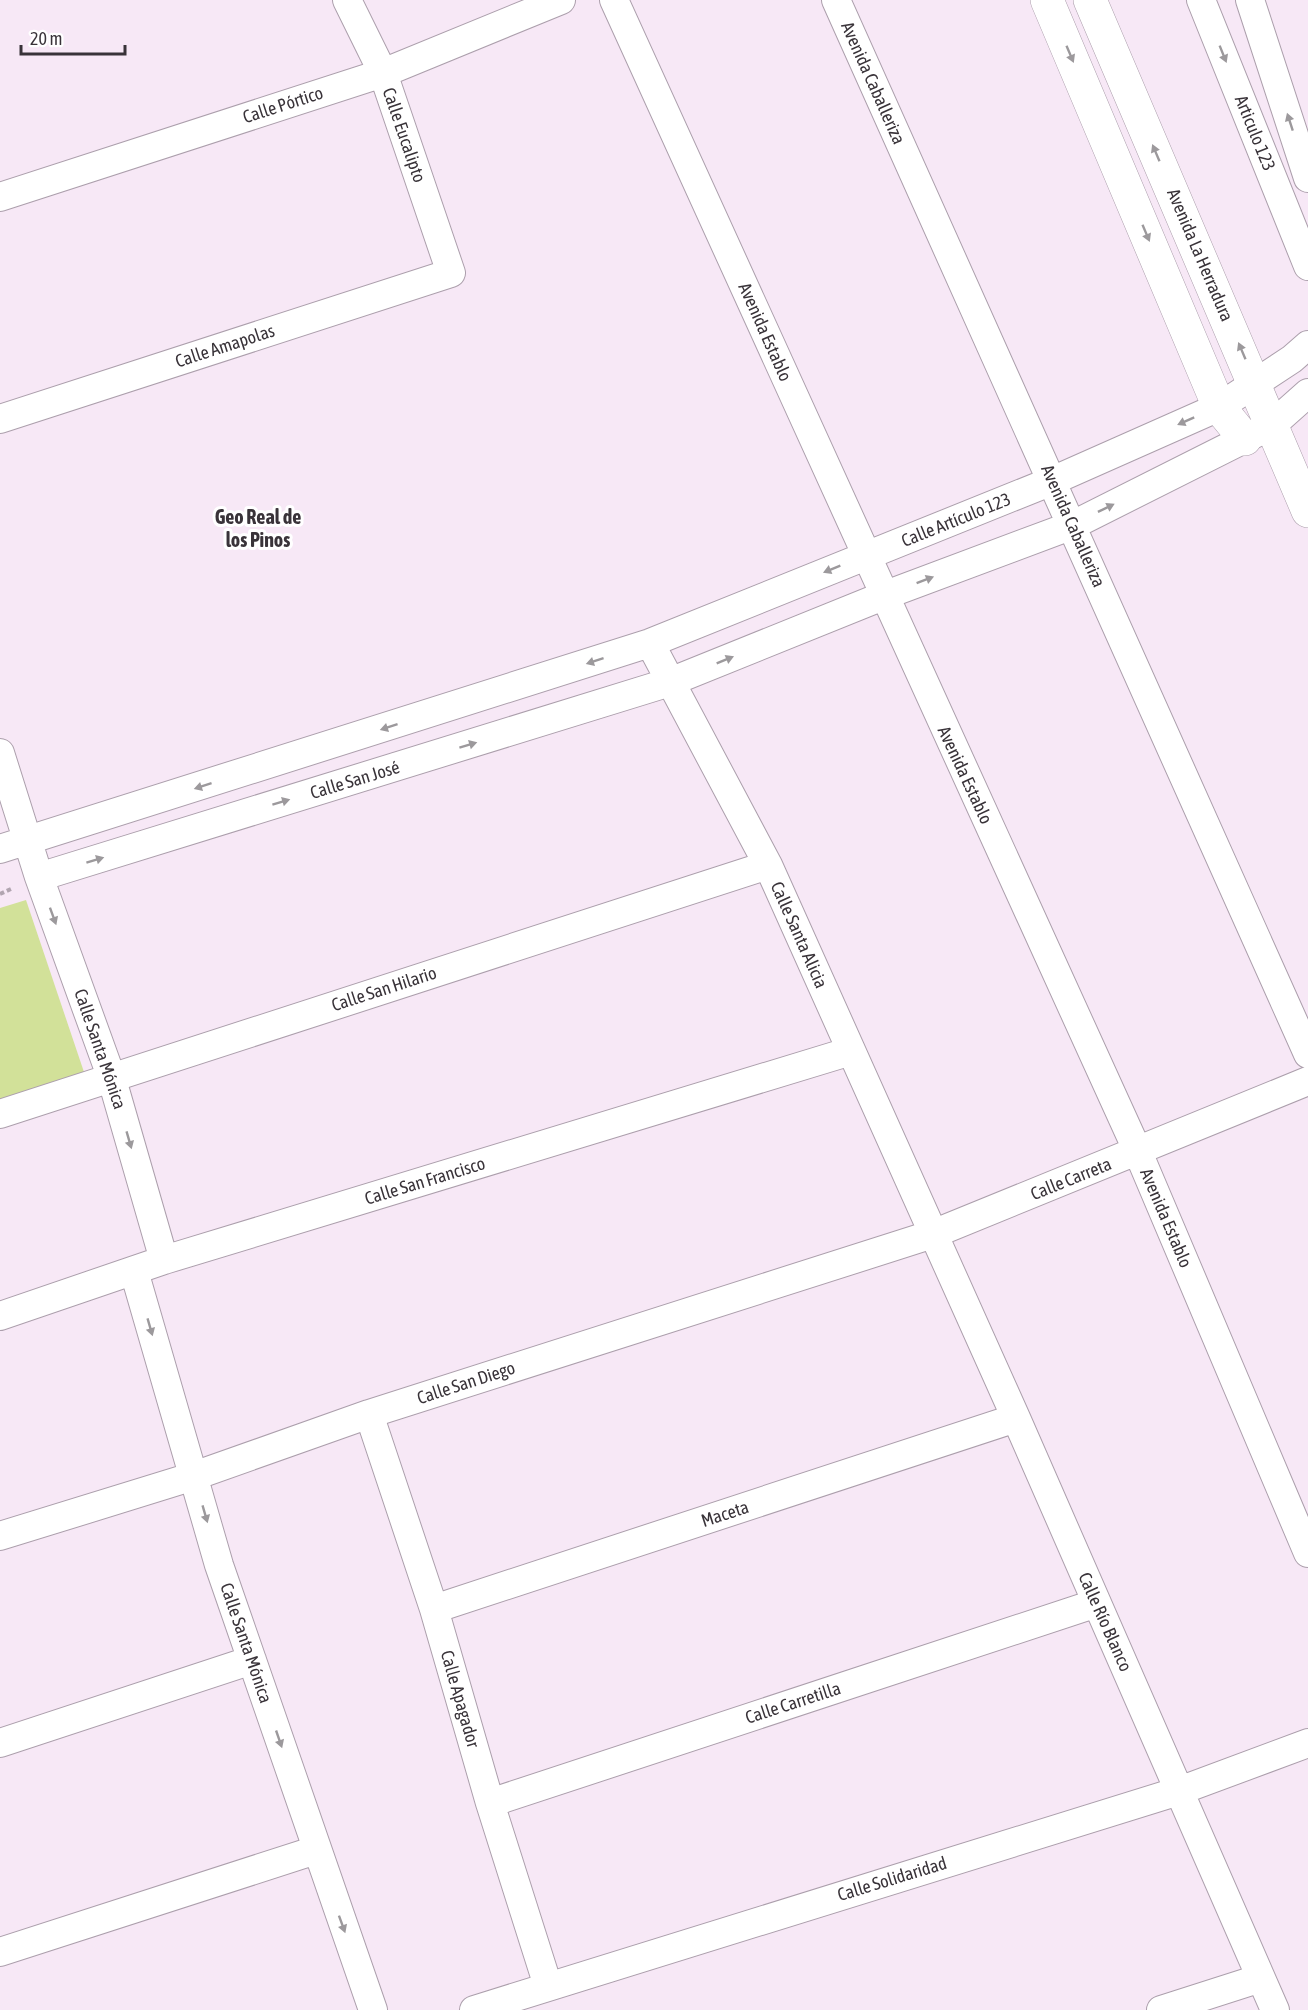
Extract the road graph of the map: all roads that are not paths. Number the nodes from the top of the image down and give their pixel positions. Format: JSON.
{"nodes":[{"id":1,"x":347,"y":0,"type":"edge"},
{"id":2,"x":561,"y":0,"type":"edge"},
{"id":3,"x":615,"y":0,"type":"edge"},
{"id":4,"x":836,"y":0,"type":"edge"},
{"id":5,"x":1047,"y":0,"type":"edge"},
{"id":6,"x":1090,"y":0,"type":"edge"},
{"id":7,"x":1201,"y":0,"type":"edge"},
{"id":8,"x":1250,"y":0,"type":"edge"},
{"id":9,"x":383,"y":73,"type":"junction"},
{"id":10,"x":1308,"y":178,"type":"edge"},
{"id":11,"x":0,"y":197,"type":"edge"},
{"id":12,"x":1308,"y":266,"type":"edge"},
{"id":13,"x":450,"y":273,"type":"joint"},
{"id":14,"x":1308,"y":345,"type":"edge"},
{"id":15,"x":1255,"y":382,"type":"junction"},
{"id":16,"x":1308,"y":393,"type":"edge"},
{"id":17,"x":1219,"y":406,"type":"junction"},
{"id":18,"x":0,"y":419,"type":"edge"},
{"id":19,"x":1259,"y":432,"type":"junction"},
{"id":20,"x":1052,"y":481,"type":"junction"},
{"id":21,"x":1308,"y":511,"type":"edge"},
{"id":22,"x":1073,"y":525,"type":"junction"},
{"id":23,"x":867,"y":555,"type":"junction"},
{"id":24,"x":883,"y":596,"type":"junction"},
{"id":25,"x":650,"y":643,"type":"junction"},
{"id":26,"x":670,"y":682,"type":"junction"},
{"id":27,"x":0,"y":753,"type":"edge"},
{"id":28,"x":28,"y":841,"type":"junction"},
{"id":29,"x":0,"y":849,"type":"edge"},
{"id":30,"x":768,"y":865,"type":"junction"},
{"id":31,"x":39,"y":877,"type":"junction"},
{"id":32,"x":851,"y":1051,"type":"junction"},
{"id":33,"x":1308,"y":1054,"type":"edge"},
{"id":34,"x":111,"y":1076,"type":"junction"},
{"id":35,"x":1308,"y":1081,"type":"edge"},
{"id":36,"x":0,"y":1114,"type":"edge"},
{"id":37,"x":1138,"y":1152,"type":"junction"},
{"id":38,"x":933,"y":1234,"type":"junction"},
{"id":39,"x":164,"y":1260,"type":"junction"},
{"id":40,"x":134,"y":1271,"type":"junction"},
{"id":41,"x":0,"y":1316,"type":"edge"},
{"id":42,"x":369,"y":1414,"type":"junction"},
{"id":43,"x":1016,"y":1418,"type":"junction"},
{"id":44,"x":194,"y":1476,"type":"junction"},
{"id":45,"x":0,"y":1536,"type":"edge"},
{"id":46,"x":1308,"y":1553,"type":"edge"},
{"id":47,"x":1097,"y":1603,"type":"junction"},
{"id":48,"x":434,"y":1609,"type":"junction"},
{"id":49,"x":252,"y":1660,"type":"junction"},
{"id":50,"x":0,"y":1743,"type":"edge"},
{"id":51,"x":1308,"y":1743,"type":"edge"},
{"id":52,"x":1179,"y":1791,"type":"junction"},
{"id":53,"x":490,"y":1803,"type":"junction"},
{"id":54,"x":316,"y":1850,"type":"junction"},
{"id":55,"x":0,"y":1952,"type":"edge"},
{"id":56,"x":1261,"y":1978,"type":"junction"},
{"id":57,"x":548,"y":1986,"type":"junction"},
{"id":58,"x":373,"y":2010,"type":"edge"},
{"id":59,"x":474,"y":2010,"type":"edge"},
{"id":60,"x":1161,"y":2010,"type":"edge"},
{"id":61,"x":1275,"y":2010,"type":"edge"}],
"edges":[{"from":1,"to":9,"type":"street","name":"Calle Eucalipto"},
{"from":2,"to":9,"type":"street","name":"Calle Pórtico"},
{"from":3,"to":23,"type":"street","name":"Avenida Establo"},
{"from":4,"to":20,"type":"street","name":"Avenida Caballeriza"},
{"from":5,"to":17,"type":"street","name":"Avenida La Herradura","one_way":true},
{"from":15,"to":6,"type":"street","name":"Avenida La Herradura","one_way":true},
{"from":7,"to":12,"type":"street","name":"Articulo 123","one_way":true},
{"from":10,"to":8,"type":"street","name":"Articulo 123","one_way":true},
{"from":9,"to":11,"type":"street","name":"Calle Pórtico"},
{"from":9,"to":13,"type":"street","name":"Calle Eucalipto"},
{"from":13,"to":18,"type":"street","name":"Calle Amapolas"},
{"from":14,"to":15,"type":"street"},
{"from":15,"to":17,"type":"street","name":"Calle Artículo 123"},
{"from":15,"to":19,"type":"street","name":"Avenida La Herradura"},
{"from":16,"to":19,"type":"street"},
{"from":17,"to":19,"type":"street","name":"Avenida La Herradura"},
{"from":17,"to":20,"type":"street","name":"Calle Artículo 123","one_way":true},
{"from":19,"to":21,"type":"street","name":"Avenida La Herradura"},
{"from":22,"to":19,"type":"street","one_way":true},
{"from":20,"to":22,"type":"street","name":"Avenida Caballeriza"},
{"from":20,"to":23,"type":"street","name":"Calle Artículo 123"},
{"from":24,"to":22,"type":"street","one_way":true},
{"from":22,"to":33,"type":"street","name":"Avenida Caballeriza"},
{"from":23,"to":24,"type":"street","name":"Avenida Establo"},
{"from":23,"to":25,"type":"street","name":"Calle Artículo 123","one_way":true},
{"from":26,"to":24,"type":"street","one_way":true},
{"from":24,"to":37,"type":"street","name":"Avenida Establo"},
{"from":25,"to":26,"type":"street","name":"Calle Santa Alicia"},
{"from":25,"to":28,"type":"street","one_way":true},
{"from":26,"to":30,"type":"street","name":"Calle Santa Alicia"},
{"from":31,"to":26,"type":"street","name":"Calle San José","one_way":true},
{"from":27,"to":28,"type":"street","name":"Calle Santa Mónica"},
{"from":28,"to":29,"type":"street"},
{"from":28,"to":31,"type":"street","name":"Calle Santa Mónica"},
{"from":30,"to":32,"type":"street","name":"Calle Santa Alicia"},
{"from":30,"to":34,"type":"street","name":"Calle San Hilario"},
{"from":31,"to":34,"type":"street","name":"Calle Santa Mónica","one_way":true},
{"from":32,"to":38,"type":"street","name":"Calle Santa Alicia"},
{"from":32,"to":39,"type":"street","name":"Calle San Francisco"},
{"from":34,"to":36,"type":"street","name":"Calle San Hilario"},
{"from":34,"to":39,"type":"street","name":"Calle Santa Mónica","one_way":true},
{"from":35,"to":37,"type":"street","name":"Calle Carreta"},
{"from":37,"to":38,"type":"street","name":"Calle Carreta"},
{"from":37,"to":46,"type":"street","name":"Avenida Establo"},
{"from":38,"to":42,"type":"street","name":"Calle San Diego"},
{"from":38,"to":43,"type":"street","name":"Calle Río Blanco"},
{"from":39,"to":40,"type":"street","name":"Calle San Francisco"},
{"from":40,"to":41,"type":"street","name":"Calle San Francisco"},
{"from":40,"to":44,"type":"street","name":"Calle Santa Mónica","one_way":true},
{"from":42,"to":44,"type":"street","name":"Calle San Diego"},
{"from":42,"to":48,"type":"street","name":"Calle Apagador"},
{"from":43,"to":47,"type":"street","name":"Calle Río Blanco"},
{"from":43,"to":48,"type":"street","name":"Maceta"},
{"from":44,"to":45,"type":"street","name":"Calle San Diego"},
{"from":44,"to":49,"type":"street","name":"Calle Santa Mónica","one_way":true},
{"from":47,"to":52,"type":"street","name":"Calle Río Blanco"},
{"from":47,"to":53,"type":"street","name":"Calle Carretilla"},
{"from":48,"to":53,"type":"street","name":"Calle Apagador"},
{"from":49,"to":50,"type":"street"},
{"from":49,"to":54,"type":"street","name":"Calle Santa Mónica","one_way":true},
{"from":51,"to":52,"type":"street","name":"Calle Solidaridad"},
{"from":52,"to":56,"type":"street","name":"Calle Río Blanco"},
{"from":52,"to":57,"type":"street","name":"Calle Solidaridad"},
{"from":53,"to":57,"type":"street","name":"Calle Apagador"},
{"from":54,"to":55,"type":"street"},
{"from":54,"to":58,"type":"street","name":"Calle Santa Mónica","one_way":true},
{"from":56,"to":60,"type":"street"},
{"from":56,"to":61,"type":"street","name":"Calle Río Blanco"},
{"from":57,"to":59,"type":"street","name":"Calle Solidaridad"}]}
